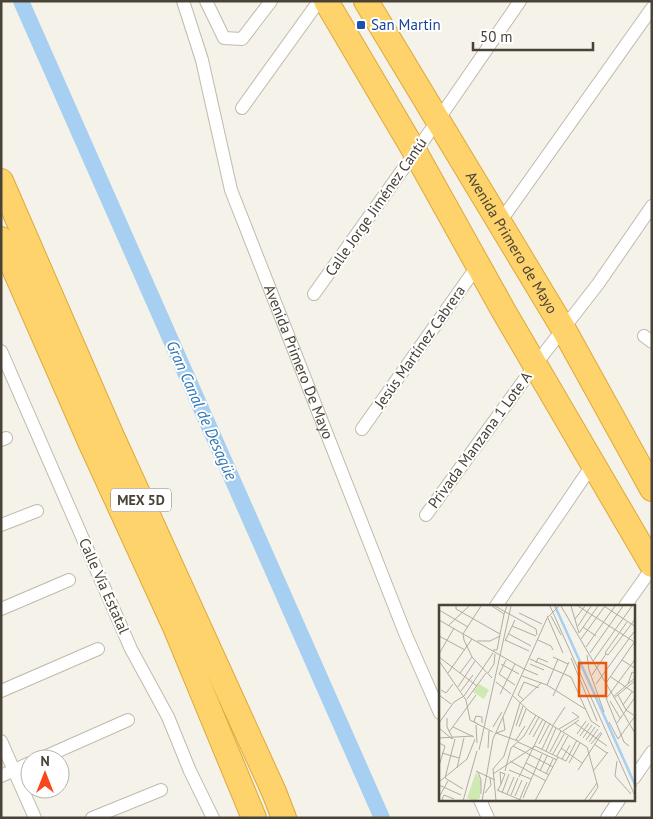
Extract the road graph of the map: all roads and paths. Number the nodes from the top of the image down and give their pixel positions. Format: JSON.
{"nodes":[{"id":1,"x":183,"y":1,"type":"edge"},
{"id":2,"x":206,"y":1,"type":"edge"},
{"id":3,"x":271,"y":1,"type":"edge"},
{"id":4,"x":319,"y":1,"type":"edge"},
{"id":5,"x":326,"y":1,"type":"edge"},
{"id":6,"x":366,"y":1,"type":"edge"},
{"id":7,"x":520,"y":1,"type":"edge"},
{"id":8,"x":652,"y":8,"type":"edge"},
{"id":9,"x":242,"y":108,"type":"dead end"},
{"id":10,"x":438,"y":120,"type":"junction"},
{"id":11,"x":415,"y":152,"type":"junction"},
{"id":12,"x":1,"y":181,"type":"edge"},
{"id":13,"x":652,"y":206,"type":"edge"},
{"id":14,"x":500,"y":222,"type":"junction"},
{"id":15,"x":1,"y":240,"type":"edge"},
{"id":16,"x":478,"y":265,"type":"junction"},
{"id":17,"x":314,"y":294,"type":"dead end"},
{"id":18,"x":563,"y":328,"type":"junction"},
{"id":19,"x":1,"y":351,"type":"edge"},
{"id":20,"x":535,"y":365,"type":"junction"},
{"id":21,"x":362,"y":429,"type":"dead end"},
{"id":22,"x":593,"y":464,"type":"junction"},
{"id":23,"x":652,"y":489,"type":"edge"},
{"id":24,"x":37,"y":511,"type":"dead end"},
{"id":25,"x":426,"y":514,"type":"dead end"},
{"id":26,"x":1,"y":525,"type":"edge"},
{"id":27,"x":652,"y":566,"type":"edge"},
{"id":28,"x":69,"y":580,"type":"dead end"},
{"id":29,"x":497,"y":605,"type":"edge"},
{"id":30,"x":626,"y":605,"type":"edge"},
{"id":31,"x":1,"y":609,"type":"edge"},
{"id":32,"x":98,"y":649,"type":"dead end"},
{"id":33,"x":1,"y":691,"type":"edge"},
{"id":34,"x":439,"y":711,"type":"edge"},
{"id":35,"x":128,"y":720,"type":"dead end"},
{"id":36,"x":1,"y":741,"type":"edge"},
{"id":37,"x":63,"y":749,"type":"edge"},
{"id":38,"x":652,"y":752,"type":"edge"},
{"id":39,"x":20,"y":767,"type":"edge"},
{"id":40,"x":14,"y":770,"type":"junction"},
{"id":41,"x":636,"y":775,"type":"edge"},
{"id":42,"x":1,"y":776,"type":"edge"},
{"id":43,"x":161,"y":790,"type":"dead end"},
{"id":44,"x":481,"y":802,"type":"edge"},
{"id":45,"x":618,"y":802,"type":"edge"},
{"id":46,"x":33,"y":816,"type":"edge"},
{"id":47,"x":92,"y":818,"type":"edge"},
{"id":48,"x":213,"y":818,"type":"edge"},
{"id":49,"x":254,"y":818,"type":"edge"},
{"id":50,"x":284,"y":818,"type":"edge"},
{"id":51,"x":488,"y":818,"type":"edge"},
{"id":52,"x":607,"y":818,"type":"edge"}],
"edges":[{"from":1,"to":34,"type":"street","name":"Avenida Primero De Mayo"},
{"from":2,"to":3,"type":"street"},
{"from":4,"to":9,"type":"street"},
{"from":5,"to":11,"type":"highway"},
{"from":6,"to":10,"type":"highway","name":"Avenida Primero de Mayo"},
{"from":7,"to":10,"type":"street","name":"Calle Jorge Jiménez Cantú"},
{"from":8,"to":14,"type":"street"},
{"from":10,"to":11,"type":"street","name":"Calle Jorge Jiménez Cantú"},
{"from":10,"to":14,"type":"highway","name":"Avenida Primero de Mayo"},
{"from":11,"to":16,"type":"highway"},
{"from":11,"to":17,"type":"street","name":"Calle Jorge Jiménez Cantú"},
{"from":12,"to":50,"type":"highway","number":"MEX 5D"},
{"from":13,"to":18,"type":"street","name":"Privada Manzana 1 Lote A"},
{"from":14,"to":18,"type":"highway","name":"Avenida Primero de Mayo"},
{"from":15,"to":49,"type":"highway","number":"MEX 5D"},
{"from":16,"to":20,"type":"highway"},
{"from":16,"to":21,"type":"street","name":"Jesús Martínez Cabrera"},
{"from":18,"to":20,"type":"street","name":"Privada Manzana 1 Lote A"},
{"from":18,"to":23,"type":"highway","name":"Avenida Primero de Mayo"},
{"from":19,"to":48,"type":"street","name":"Calle Vía Estatal"},
{"from":20,"to":22,"type":"highway"},
{"from":20,"to":25,"type":"street","name":"Privada Manzana 1 Lote A"},
{"from":22,"to":27,"type":"highway"},
{"from":22,"to":29,"type":"street"},
{"from":24,"to":26,"type":"street"},
{"from":27,"to":30,"type":"street"},
{"from":28,"to":31,"type":"street"},
{"from":32,"to":33,"type":"street"},
{"from":35,"to":37,"type":"street"},
{"from":36,"to":40,"type":"street"},
{"from":38,"to":41,"type":"street"},
{"from":39,"to":40,"type":"street"},
{"from":40,"to":42,"type":"street"},
{"from":40,"to":46,"type":"street"},
{"from":43,"to":47,"type":"street"},
{"from":44,"to":51,"type":"street"},
{"from":45,"to":52,"type":"street"}]}
